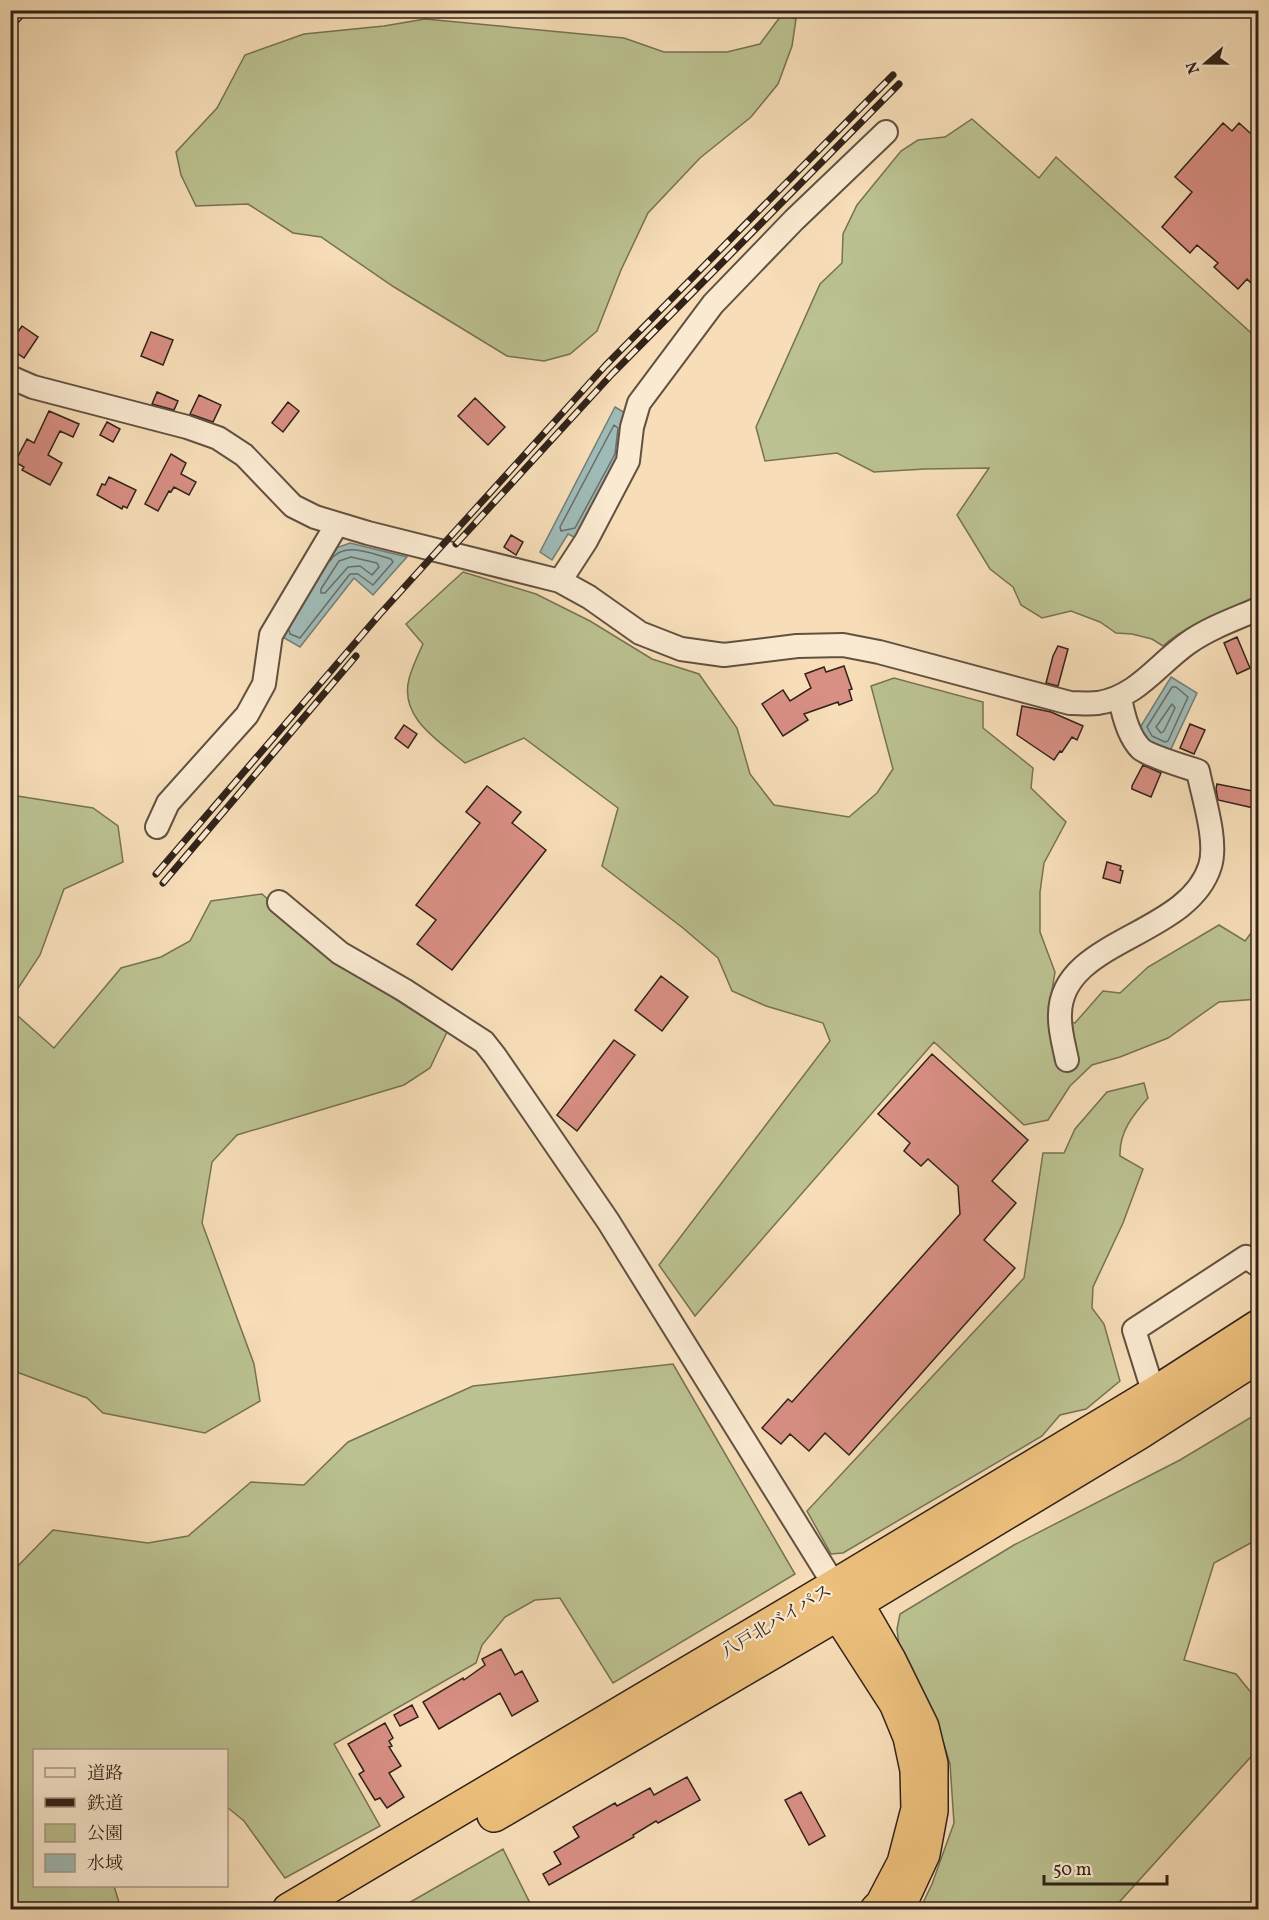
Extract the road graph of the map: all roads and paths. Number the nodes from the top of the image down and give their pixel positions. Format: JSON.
{"nodes":[{"id":1,"x":886,"y":132,"type":"dead end"},
{"id":2,"x":10,"y":377,"type":"edge"},
{"id":3,"x":337,"y":524,"type":"junction"},
{"id":4,"x":560,"y":581,"type":"junction"},
{"id":5,"x":1258,"y":609,"type":"edge"},
{"id":6,"x":1120,"y":697,"type":"junction"},
{"id":7,"x":157,"y":827,"type":"dead end"},
{"id":8,"x":279,"y":902,"type":"dead end"},
{"id":9,"x":1067,"y":1060,"type":"dead end"},
{"id":10,"x":1258,"y":1265,"type":"edge"},
{"id":11,"x":1258,"y":1327,"type":"edge"},
{"id":12,"x":1258,"y":1356,"type":"edge"},
{"id":13,"x":1154,"y":1394,"type":"junction"},
{"id":14,"x":843,"y":1601,"type":"junction"},
{"id":15,"x":289,"y":1910,"type":"edge"},
{"id":16,"x":334,"y":1910,"type":"edge"},
{"id":17,"x":877,"y":1910,"type":"edge"},
{"id":18,"x":897,"y":1910,"type":"edge"}],
"edges":[{"from":1,"to":4,"type":"street"},
{"from":2,"to":3,"type":"street"},
{"from":3,"to":4,"type":"street"},
{"from":3,"to":7,"type":"street"},
{"from":4,"to":6,"type":"street"},
{"from":5,"to":6,"type":"street"},
{"from":6,"to":9,"type":"street"},
{"from":8,"to":14,"type":"street"},
{"from":10,"to":13,"type":"street"},
{"from":11,"to":13,"type":"highway","name":"八戸北バイパス"},
{"from":12,"to":14,"type":"highway","name":"八戸北バイパス"},
{"from":13,"to":14,"type":"highway","name":"八戸北バイパス"},
{"from":14,"to":15,"type":"highway","name":"八戸北バイパス"},
{"from":14,"to":16,"type":"highway","name":"八戸北バイパス"},
{"from":14,"to":17,"type":"highway"},
{"from":14,"to":18,"type":"highway"}]}
